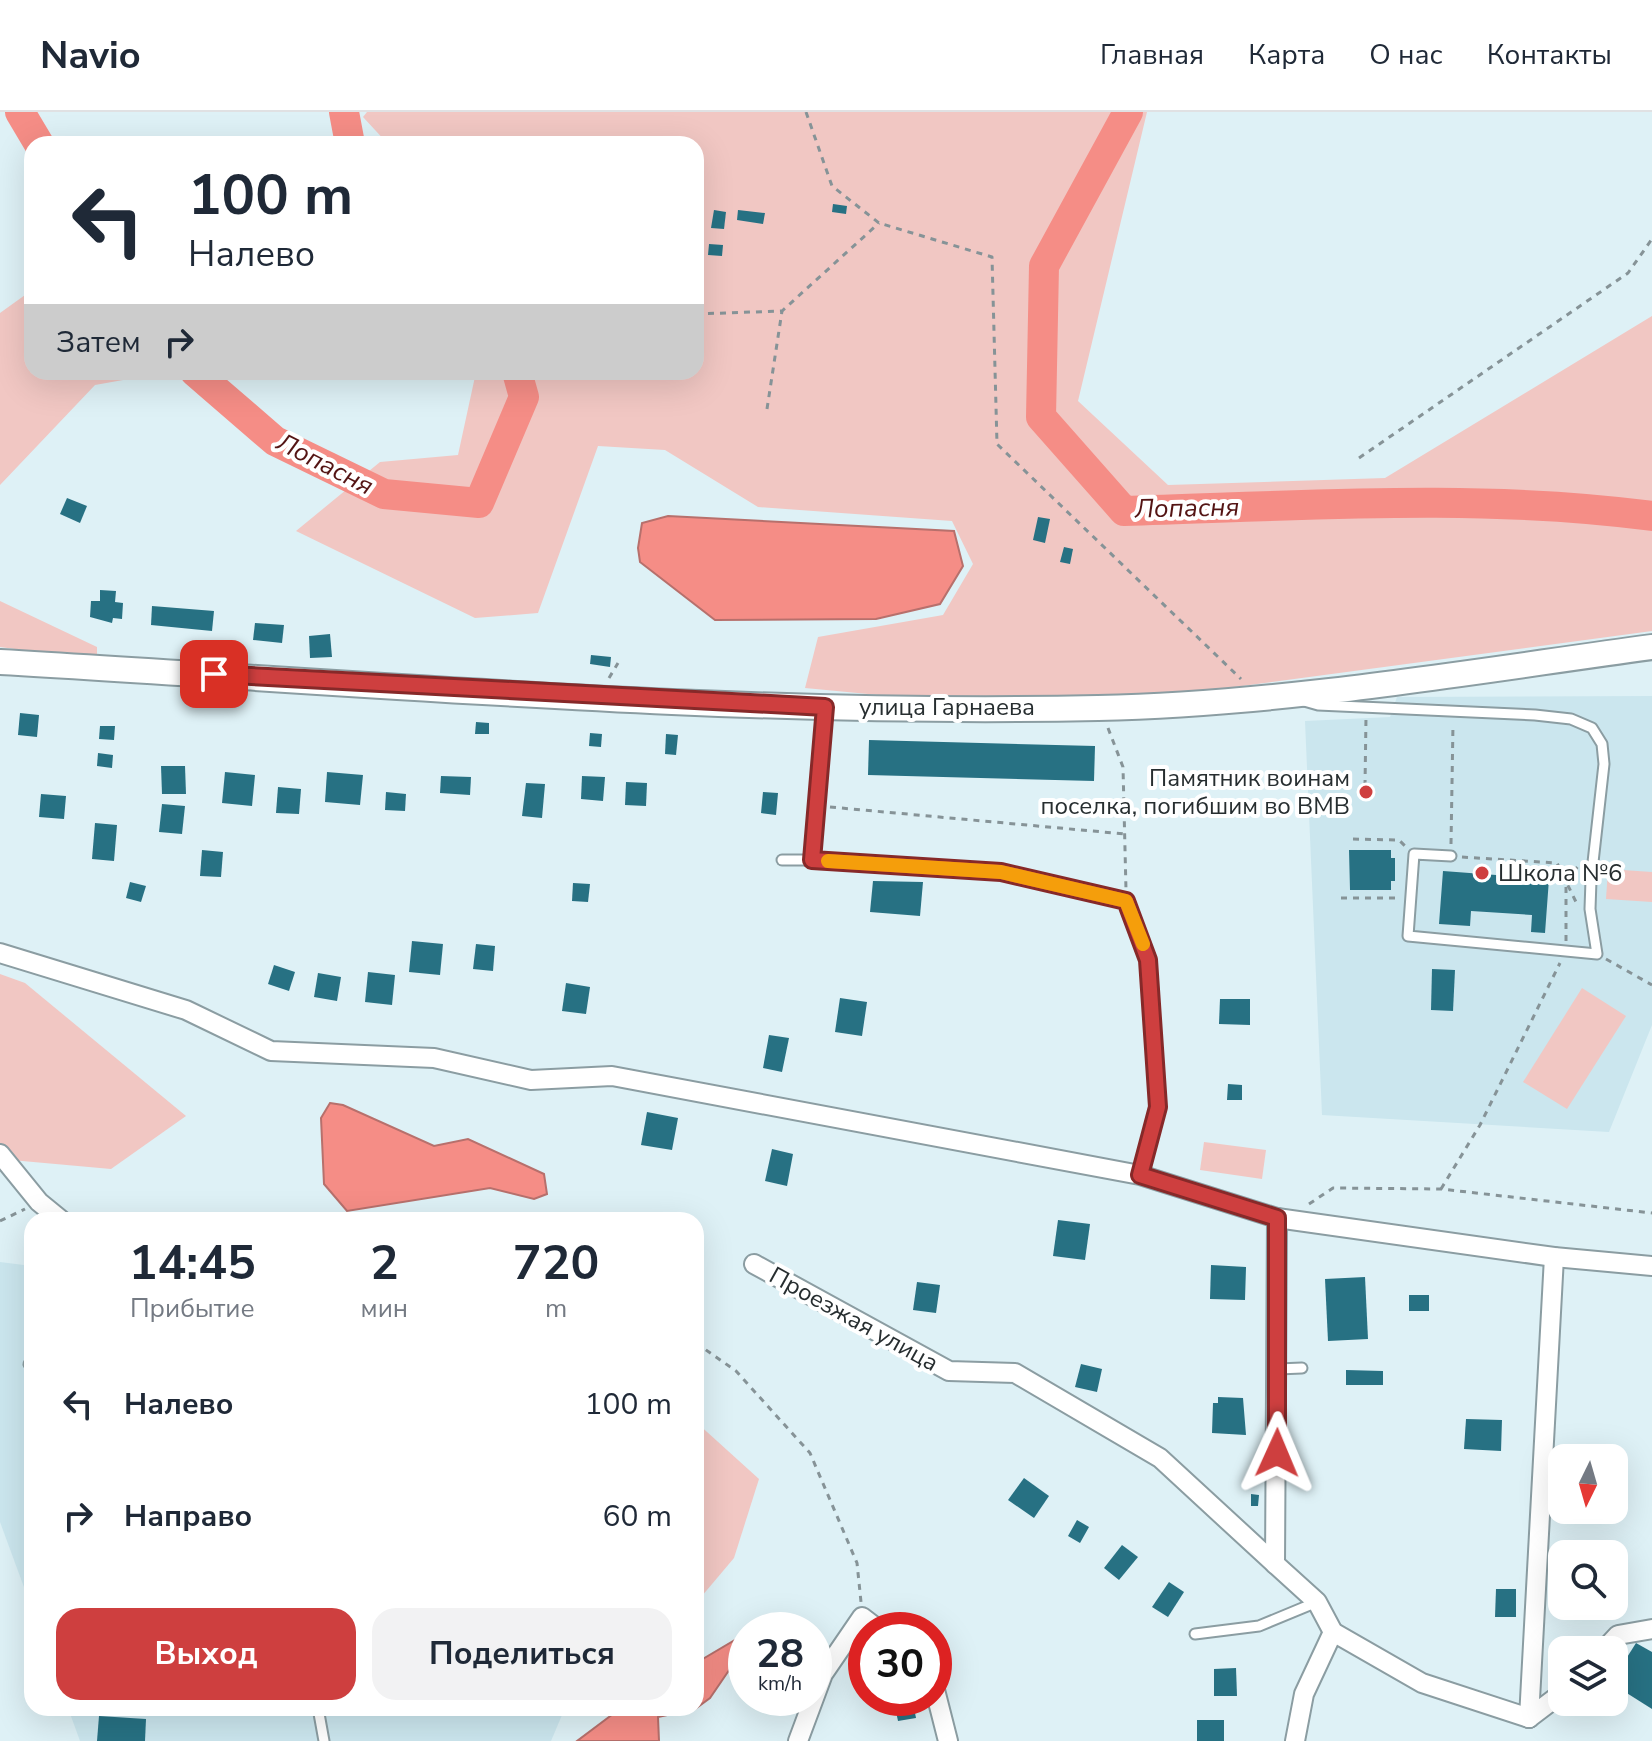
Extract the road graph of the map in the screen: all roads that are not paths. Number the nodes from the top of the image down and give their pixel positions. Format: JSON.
{"nodes":[{"id":1,"x":1652,"y":647,"type":"edge"},
{"id":2,"x":0,"y":662,"type":"edge"},
{"id":3,"x":1294,"y":697,"type":"junction"},
{"id":4,"x":825,"y":707,"type":"junction"},
{"id":5,"x":1451,"y":856,"type":"road end"},
{"id":6,"x":782,"y":860,"type":"dead end"},
{"id":7,"x":812,"y":860,"type":"junction"},
{"id":8,"x":0,"y":953,"type":"edge"},
{"id":9,"x":0,"y":1154,"type":"edge"},
{"id":10,"x":1140,"y":1175,"type":"junction"},
{"id":11,"x":51,"y":1212,"type":"edge"},
{"id":12,"x":1277,"y":1218,"type":"junction"},
{"id":13,"x":1554,"y":1257,"type":"junction"},
{"id":14,"x":754,"y":1264,"type":"dead end"},
{"id":15,"x":1652,"y":1266,"type":"edge"},
{"id":16,"x":1302,"y":1368,"type":"dead end"},
{"id":17,"x":1278,"y":1369,"type":"junction"},
{"id":18,"x":1275,"y":1564,"type":"junction"},
{"id":19,"x":1317,"y":1602,"type":"junction"},
{"id":20,"x":1652,"y":1629,"type":"edge"},
{"id":21,"x":1333,"y":1632,"type":"junction"},
{"id":22,"x":1195,"y":1634,"type":"dead end"},
{"id":23,"x":1617,"y":1636,"type":"edge"},
{"id":24,"x":848,"y":1637,"type":"edge"},
{"id":25,"x":1548,"y":1704,"type":"edge"},
{"id":26,"x":319,"y":1716,"type":"edge"},
{"id":27,"x":942,"y":1716,"type":"edge"},
{"id":28,"x":1529,"y":1718,"type":"junction"},
{"id":29,"x":324,"y":1741,"type":"edge"},
{"id":30,"x":798,"y":1741,"type":"edge"},
{"id":31,"x":948,"y":1741,"type":"edge"},
{"id":32,"x":1295,"y":1741,"type":"edge"}],
"edges":[{"from":1,"to":3,"type":"street","name":"улица Гарнаева"},
{"from":2,"to":4,"type":"street","name":"улица Гарнаева"},
{"from":3,"to":4,"type":"street","name":"улица Гарнаева"},
{"from":3,"to":5,"type":"lane"},
{"from":4,"to":7,"type":"lane"},
{"from":6,"to":7,"type":"lane"},
{"from":7,"to":10,"type":"lane"},
{"from":8,"to":10,"type":"street"},
{"from":9,"to":11,"type":"street"},
{"from":10,"to":12,"type":"street"},
{"from":12,"to":13,"type":"street"},
{"from":12,"to":17,"type":"street"},
{"from":13,"to":15,"type":"street"},
{"from":13,"to":28,"type":"street"},
{"from":14,"to":18,"type":"street","name":"Проезжая улица"},
{"from":16,"to":17,"type":"lane"},
{"from":17,"to":18,"type":"street"},
{"from":18,"to":19,"type":"street","name":"Проезжая улица"},
{"from":19,"to":21,"type":"street","name":"Проезжая улица"},
{"from":19,"to":22,"type":"lane"},
{"from":20,"to":23,"type":"street"},
{"from":21,"to":28,"type":"street"},
{"from":21,"to":32,"type":"street"},
{"from":24,"to":30,"type":"street"},
{"from":25,"to":28,"type":"street"},
{"from":26,"to":29,"type":"lane"},
{"from":27,"to":31,"type":"street"}]}
